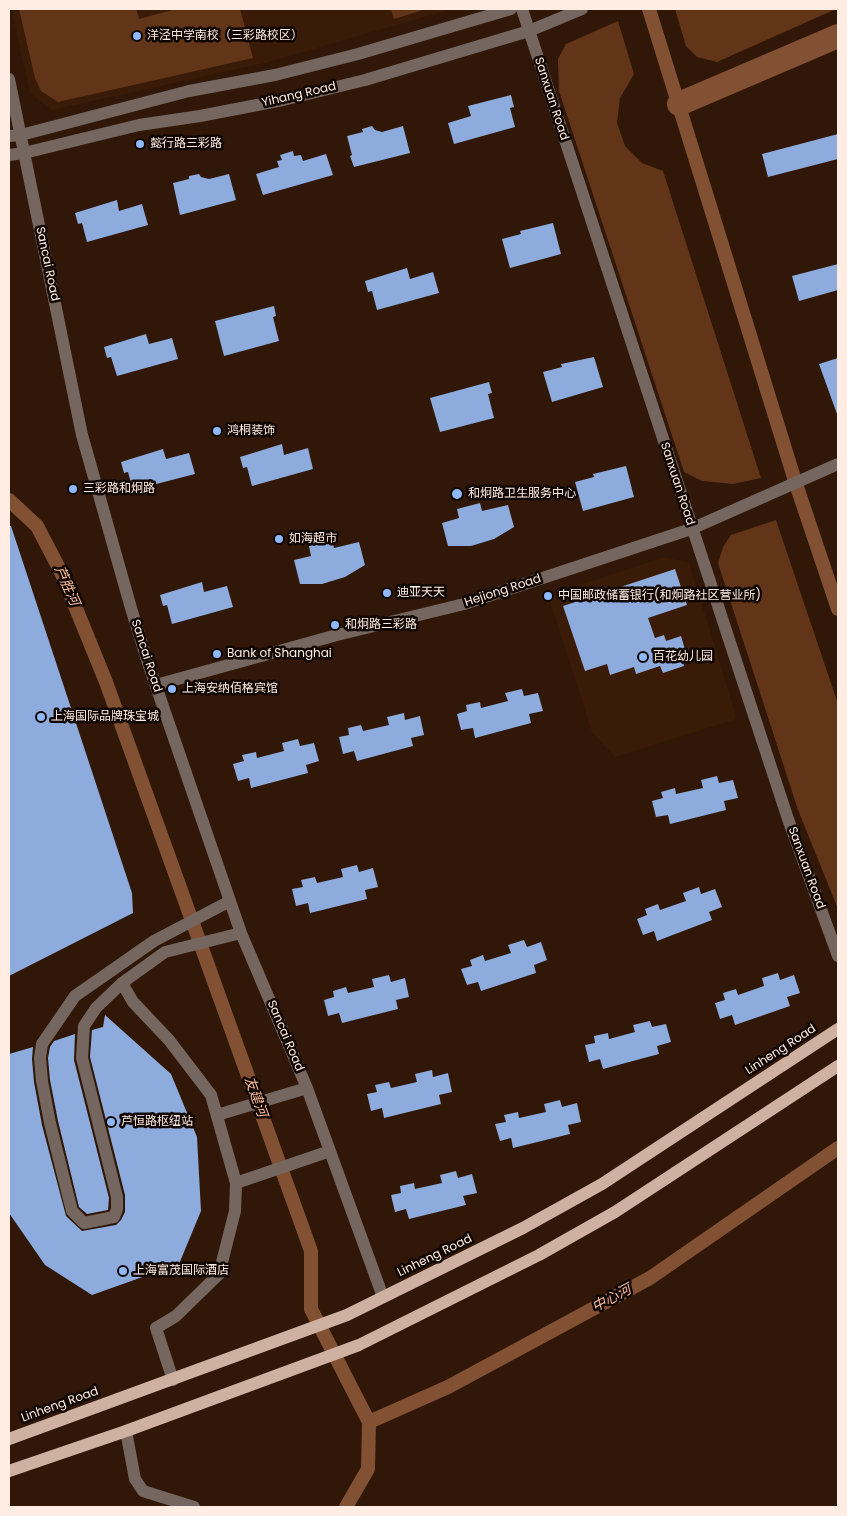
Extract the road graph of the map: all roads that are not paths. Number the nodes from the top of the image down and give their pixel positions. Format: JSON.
{"nodes":[{"id":1,"x":511,"y":9,"type":"edge"},
{"id":2,"x":522,"y":9,"type":"edge"},
{"id":3,"x":582,"y":9,"type":"edge"},
{"id":4,"x":529,"y":31,"type":"junction"},
{"id":5,"x":9,"y":79,"type":"edge"},
{"id":6,"x":15,"y":135,"type":"edge"},
{"id":7,"x":24,"y":153,"type":"junction"},
{"id":8,"x":9,"y":155,"type":"edge"},
{"id":9,"x":838,"y":464,"type":"edge"},
{"id":10,"x":691,"y":529,"type":"junction"},
{"id":11,"x":156,"y":685,"type":"junction"},
{"id":12,"x":230,"y":901,"type":"junction"},
{"id":13,"x":241,"y":933,"type":"junction"},
{"id":14,"x":838,"y":956,"type":"edge"},
{"id":15,"x":122,"y":984,"type":"junction"},
{"id":16,"x":838,"y":1028,"type":"edge"},
{"id":17,"x":838,"y":1066,"type":"edge"},
{"id":18,"x":307,"y":1088,"type":"junction"},
{"id":19,"x":217,"y":1115,"type":"junction"},
{"id":20,"x":330,"y":1151,"type":"junction"},
{"id":21,"x":236,"y":1183,"type":"junction"},
{"id":22,"x":383,"y":1297,"type":"junction"},
{"id":23,"x":173,"y":1380,"type":"junction"},
{"id":24,"x":126,"y":1431,"type":"junction"},
{"id":25,"x":9,"y":1439,"type":"edge"},
{"id":26,"x":9,"y":1471,"type":"edge"},
{"id":27,"x":194,"y":1507,"type":"edge"}],
"edges":[{"from":1,"to":6,"type":"street","name":"Yihang Road"},
{"from":2,"to":4,"type":"street","name":"Sanxuan Road"},
{"from":3,"to":4,"type":"street","name":"Yihang Road"},
{"from":4,"to":7,"type":"street","name":"Yihang Road"},
{"from":4,"to":10,"type":"street","name":"Sanxuan Road"},
{"from":5,"to":6,"type":"street","name":"Sancai Road"},
{"from":6,"to":7,"type":"street","name":"Sancai Road"},
{"from":7,"to":8,"type":"street","name":"Yihang Road"},
{"from":7,"to":11,"type":"street","name":"Sancai Road"},
{"from":9,"to":10,"type":"street","name":"Hejiong Road"},
{"from":10,"to":11,"type":"street","name":"Hejiong Road"},
{"from":10,"to":14,"type":"street","name":"Sanxuan Road"},
{"from":11,"to":12,"type":"street","name":"Sancai Road"},
{"from":12,"to":13,"type":"street","name":"Sancai Road"},
{"from":12,"to":15,"type":"street"},
{"from":13,"to":15,"type":"street"},
{"from":13,"to":18,"type":"street","name":"Sancai Road"},
{"from":15,"to":19,"type":"street"},
{"from":16,"to":22,"type":"main road","name":"Linheng Road"},
{"from":17,"to":24,"type":"main road"},
{"from":18,"to":19,"type":"street"},
{"from":18,"to":20,"type":"street","name":"Sancai Road"},
{"from":19,"to":21,"type":"street"},
{"from":20,"to":21,"type":"street"},
{"from":20,"to":22,"type":"street","name":"Sancai Road"},
{"from":21,"to":23,"type":"street"},
{"from":22,"to":23,"type":"main road","name":"Linheng Road"},
{"from":23,"to":25,"type":"main road","name":"Linheng Road"},
{"from":24,"to":26,"type":"main road"},
{"from":24,"to":27,"type":"street"}]}
